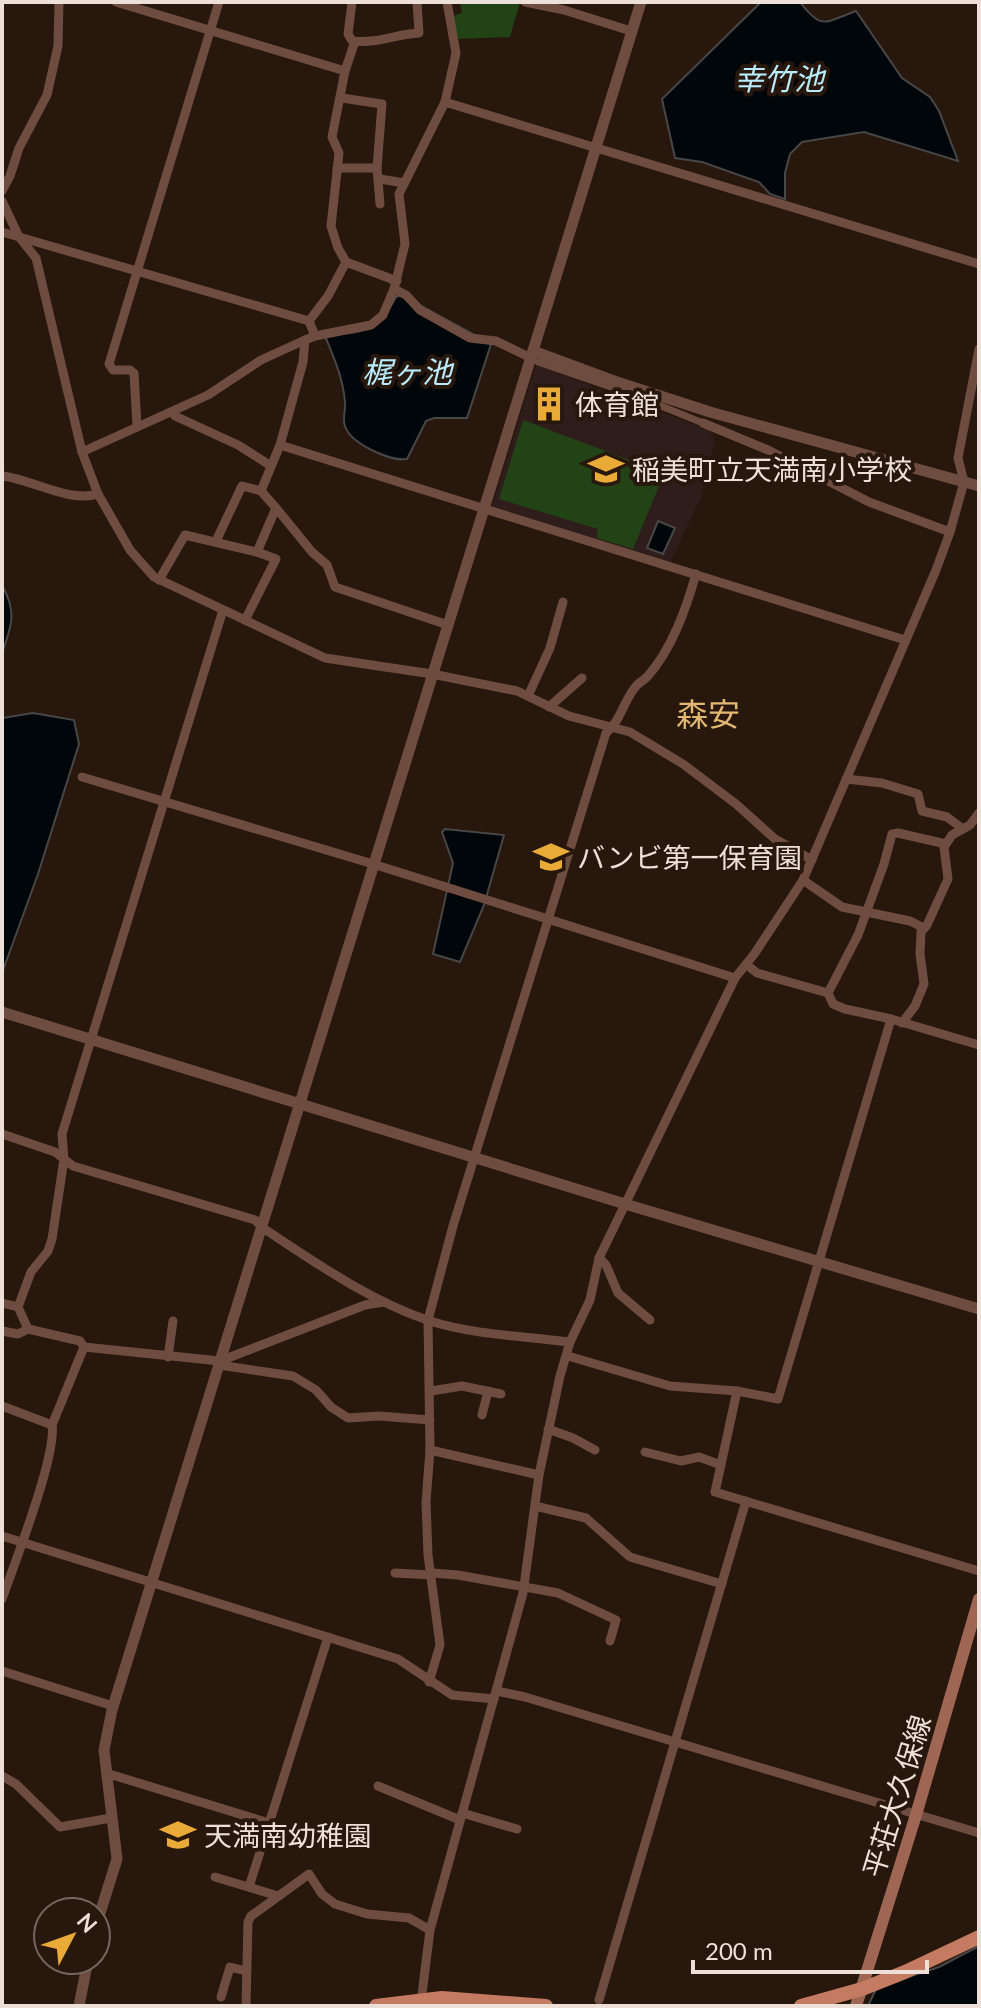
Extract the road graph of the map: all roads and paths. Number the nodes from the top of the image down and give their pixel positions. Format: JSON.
{"nodes":[{"id":1,"x":59,"y":2,"type":"edge"},
{"id":2,"x":116,"y":2,"type":"edge"},
{"id":3,"x":219,"y":2,"type":"edge"},
{"id":4,"x":352,"y":2,"type":"edge"},
{"id":5,"x":417,"y":2,"type":"edge"},
{"id":6,"x":447,"y":2,"type":"edge"},
{"id":7,"x":525,"y":2,"type":"edge"},
{"id":8,"x":641,"y":2,"type":"edge"},
{"id":9,"x":210,"y":30,"type":"junction"},
{"id":10,"x":631,"y":31,"type":"junction"},
{"id":11,"x":353,"y":41,"type":"junction"},
{"id":12,"x":345,"y":71,"type":"junction"},
{"id":13,"x":342,"y":98,"type":"junction"},
{"id":14,"x":445,"y":102,"type":"junction"},
{"id":15,"x":595,"y":149,"type":"junction"},
{"id":16,"x":337,"y":168,"type":"junction"},
{"id":17,"x":378,"y":173,"type":"junction"},
{"id":18,"x":404,"y":183,"type":"junction"},
{"id":19,"x":2,"y":191,"type":"edge"},
{"id":20,"x":2,"y":201,"type":"edge"},
{"id":21,"x":380,"y":204,"type":"dead end"},
{"id":22,"x":2,"y":232,"type":"edge"},
{"id":23,"x":19,"y":237,"type":"junction"},
{"id":24,"x":346,"y":262,"type":"junction"},
{"id":25,"x":979,"y":264,"type":"edge"},
{"id":26,"x":137,"y":270,"type":"junction"},
{"id":27,"x":396,"y":285,"type":"junction"},
{"id":28,"x":309,"y":321,"type":"junction"},
{"id":29,"x":310,"y":338,"type":"junction"},
{"id":30,"x":979,"y":349,"type":"edge"},
{"id":31,"x":534,"y":357,"type":"junction"},
{"id":32,"x":173,"y":412,"type":"junction"},
{"id":33,"x":703,"y":423,"type":"joint"},
{"id":34,"x":137,"y":426,"type":"junction"},
{"id":35,"x":775,"y":429,"type":"junction"},
{"id":36,"x":280,"y":445,"type":"junction"},
{"id":37,"x":768,"y":450,"type":"junction"},
{"id":38,"x":82,"y":452,"type":"junction"},
{"id":39,"x":271,"y":466,"type":"junction"},
{"id":40,"x":2,"y":476,"type":"edge"},
{"id":41,"x":964,"y":482,"type":"junction"},
{"id":42,"x":979,"y":486,"type":"edge"},
{"id":43,"x":261,"y":491,"type":"junction"},
{"id":44,"x":98,"y":494,"type":"junction"},
{"id":45,"x":276,"y":508,"type":"junction"},
{"id":46,"x":485,"y":508,"type":"junction"},
{"id":47,"x":950,"y":532,"type":"junction"},
{"id":48,"x":216,"y":541,"type":"junction"},
{"id":49,"x":257,"y":552,"type":"junction"},
{"id":50,"x":696,"y":574,"type":"junction"},
{"id":51,"x":159,"y":580,"type":"junction"},
{"id":52,"x":563,"y":602,"type":"dead end"},
{"id":53,"x":223,"y":610,"type":"junction"},
{"id":54,"x":245,"y":620,"type":"junction"},
{"id":55,"x":448,"y":625,"type":"junction"},
{"id":56,"x":905,"y":640,"type":"junction"},
{"id":57,"x":432,"y":674,"type":"junction"},
{"id":58,"x":582,"y":678,"type":"dead end"},
{"id":59,"x":528,"y":696,"type":"junction"},
{"id":60,"x":549,"y":707,"type":"junction"},
{"id":61,"x":613,"y":728,"type":"junction"},
{"id":62,"x":82,"y":777,"type":"dead end"},
{"id":63,"x":846,"y":779,"type":"junction"},
{"id":64,"x":164,"y":802,"type":"junction"},
{"id":65,"x":979,"y":813,"type":"edge"},
{"id":66,"x":963,"y":829,"type":"junction"},
{"id":67,"x":946,"y":844,"type":"junction"},
{"id":68,"x":812,"y":860,"type":"junction"},
{"id":69,"x":373,"y":864,"type":"junction"},
{"id":70,"x":803,"y":880,"type":"junction"},
{"id":71,"x":867,"y":911,"type":"junction"},
{"id":72,"x":549,"y":919,"type":"junction"},
{"id":73,"x":924,"y":928,"type":"junction"},
{"id":74,"x":747,"y":965,"type":"junction"},
{"id":75,"x":735,"y":978,"type":"junction"},
{"id":76,"x":828,"y":993,"type":"junction"},
{"id":77,"x":2,"y":1012,"type":"edge"},
{"id":78,"x":891,"y":1019,"type":"junction"},
{"id":79,"x":902,"y":1023,"type":"junction"},
{"id":80,"x":90,"y":1040,"type":"junction"},
{"id":81,"x":979,"y":1045,"type":"edge"},
{"id":82,"x":300,"y":1103,"type":"junction"},
{"id":83,"x":2,"y":1134,"type":"edge"},
{"id":84,"x":476,"y":1157,"type":"junction"},
{"id":85,"x":64,"y":1159,"type":"junction"},
{"id":86,"x":625,"y":1204,"type":"junction"},
{"id":87,"x":263,"y":1228,"type":"junction"},
{"id":88,"x":599,"y":1258,"type":"junction"},
{"id":89,"x":818,"y":1262,"type":"junction"},
{"id":90,"x":384,"y":1302,"type":"junction"},
{"id":91,"x":2,"y":1303,"type":"edge"},
{"id":92,"x":18,"y":1307,"type":"junction"},
{"id":93,"x":979,"y":1309,"type":"edge"},
{"id":94,"x":428,"y":1320,"type":"junction"},
{"id":95,"x":650,"y":1320,"type":"dead end"},
{"id":96,"x":173,"y":1321,"type":"dead end"},
{"id":97,"x":28,"y":1329,"type":"junction"},
{"id":98,"x":2,"y":1331,"type":"edge"},
{"id":99,"x":570,"y":1342,"type":"junction"},
{"id":100,"x":84,"y":1347,"type":"junction"},
{"id":101,"x":568,"y":1356,"type":"junction"},
{"id":102,"x":168,"y":1357,"type":"junction"},
{"id":103,"x":219,"y":1363,"type":"junction"},
{"id":104,"x":431,"y":1391,"type":"junction"},
{"id":105,"x":488,"y":1391,"type":"junction"},
{"id":106,"x":737,"y":1391,"type":"junction"},
{"id":107,"x":501,"y":1394,"type":"dead end"},
{"id":108,"x":2,"y":1406,"type":"edge"},
{"id":109,"x":482,"y":1415,"type":"dead end"},
{"id":110,"x":430,"y":1420,"type":"junction"},
{"id":111,"x":52,"y":1425,"type":"junction"},
{"id":112,"x":548,"y":1429,"type":"junction"},
{"id":113,"x":430,"y":1450,"type":"junction"},
{"id":114,"x":595,"y":1450,"type":"dead end"},
{"id":115,"x":645,"y":1452,"type":"dead end"},
{"id":116,"x":721,"y":1465,"type":"junction"},
{"id":117,"x":539,"y":1475,"type":"junction"},
{"id":118,"x":746,"y":1501,"type":"junction"},
{"id":119,"x":535,"y":1506,"type":"junction"},
{"id":120,"x":2,"y":1536,"type":"edge"},
{"id":121,"x":21,"y":1542,"type":"junction"},
{"id":122,"x":979,"y":1571,"type":"edge"},
{"id":123,"x":395,"y":1573,"type":"dead end"},
{"id":124,"x":432,"y":1574,"type":"junction"},
{"id":125,"x":151,"y":1583,"type":"junction"},
{"id":126,"x":722,"y":1584,"type":"junction"},
{"id":127,"x":523,"y":1588,"type":"junction"},
{"id":128,"x":2,"y":1599,"type":"edge"},
{"id":129,"x":979,"y":1599,"type":"edge"},
{"id":130,"x":328,"y":1637,"type":"junction"},
{"id":131,"x":610,"y":1641,"type":"dead end"},
{"id":132,"x":2,"y":1671,"type":"edge"},
{"id":133,"x":429,"y":1682,"type":"junction"},
{"id":134,"x":496,"y":1695,"type":"junction"},
{"id":135,"x":113,"y":1706,"type":"junction"},
{"id":136,"x":675,"y":1741,"type":"junction"},
{"id":137,"x":106,"y":1773,"type":"junction"},
{"id":138,"x":2,"y":1776,"type":"edge"},
{"id":139,"x":378,"y":1786,"type":"dead end"},
{"id":140,"x":916,"y":1815,"type":"junction"},
{"id":141,"x":461,"y":1817,"type":"junction"},
{"id":142,"x":111,"y":1818,"type":"junction"},
{"id":143,"x":269,"y":1823,"type":"junction"},
{"id":144,"x":517,"y":1829,"type":"dead end"},
{"id":145,"x":979,"y":1833,"type":"edge"},
{"id":146,"x":215,"y":1877,"type":"dead end"},
{"id":147,"x":249,"y":1887,"type":"junction"},
{"id":148,"x":105,"y":1896,"type":"edge"},
{"id":149,"x":278,"y":1896,"type":"junction"},
{"id":150,"x":430,"y":1930,"type":"junction"},
{"id":151,"x":979,"y":1937,"type":"edge"},
{"id":152,"x":246,"y":1971,"type":"junction"},
{"id":153,"x":85,"y":1976,"type":"edge"},
{"id":154,"x":862,"y":1989,"type":"junction"},
{"id":155,"x":221,"y":1997,"type":"dead end"},
{"id":156,"x":599,"y":2000,"type":"dead end"},
{"id":157,"x":428,"y":2004,"type":"edge"},
{"id":158,"x":79,"y":2006,"type":"edge"},
{"id":159,"x":246,"y":2006,"type":"edge"},
{"id":160,"x":376,"y":2006,"type":"edge"},
{"id":161,"x":546,"y":2006,"type":"edge"},
{"id":162,"x":801,"y":2006,"type":"edge"},
{"id":163,"x":856,"y":2006,"type":"edge"}],
"edges":[{"from":1,"to":19,"type":"street"},
{"from":2,"to":9,"type":"street"},
{"from":3,"to":9,"type":"street"},
{"from":4,"to":11,"type":"street"},
{"from":5,"to":11,"type":"street"},
{"from":6,"to":14,"type":"street"},
{"from":7,"to":10,"type":"street"},
{"from":8,"to":10,"type":"street"},
{"from":9,"to":12,"type":"street"},
{"from":9,"to":26,"type":"street"},
{"from":10,"to":15,"type":"street"},
{"from":11,"to":12,"type":"street"},
{"from":12,"to":13,"type":"street"},
{"from":13,"to":16,"type":"street"},
{"from":13,"to":17,"type":"street"},
{"from":14,"to":15,"type":"street"},
{"from":14,"to":18,"type":"street"},
{"from":15,"to":25,"type":"street"},
{"from":15,"to":31,"type":"street"},
{"from":16,"to":17,"type":"street"},
{"from":16,"to":24,"type":"street"},
{"from":17,"to":18,"type":"street"},
{"from":17,"to":21,"type":"street"},
{"from":18,"to":27,"type":"street"},
{"from":20,"to":23,"type":"street"},
{"from":22,"to":23,"type":"street"},
{"from":23,"to":26,"type":"street"},
{"from":23,"to":38,"type":"street"},
{"from":24,"to":27,"type":"street"},
{"from":24,"to":28,"type":"street"},
{"from":26,"to":28,"type":"street"},
{"from":26,"to":34,"type":"street"},
{"from":27,"to":29,"type":"street"},
{"from":27,"to":31,"type":"street"},
{"from":28,"to":29,"type":"street"},
{"from":29,"to":32,"type":"street"},
{"from":29,"to":36,"type":"street"},
{"from":30,"to":41,"type":"street"},
{"from":31,"to":33,"type":"street"},
{"from":31,"to":35,"type":"street"},
{"from":31,"to":46,"type":"street"},
{"from":32,"to":34,"type":"street"},
{"from":32,"to":39,"type":"street"},
{"from":33,"to":37,"type":"street"},
{"from":34,"to":38,"type":"street"},
{"from":35,"to":37,"type":"street"},
{"from":35,"to":41,"type":"street"},
{"from":36,"to":39,"type":"street"},
{"from":36,"to":46,"type":"street"},
{"from":37,"to":47,"type":"street"},
{"from":38,"to":44,"type":"street"},
{"from":39,"to":43,"type":"street"},
{"from":40,"to":44,"type":"street"},
{"from":41,"to":42,"type":"street"},
{"from":41,"to":47,"type":"street"},
{"from":43,"to":45,"type":"street"},
{"from":43,"to":48,"type":"street"},
{"from":44,"to":51,"type":"street"},
{"from":45,"to":49,"type":"street"},
{"from":45,"to":55,"type":"street"},
{"from":46,"to":50,"type":"street"},
{"from":46,"to":55,"type":"street"},
{"from":47,"to":56,"type":"street"},
{"from":48,"to":49,"type":"street"},
{"from":48,"to":51,"type":"street"},
{"from":49,"to":54,"type":"street"},
{"from":50,"to":56,"type":"street"},
{"from":50,"to":61,"type":"street"},
{"from":51,"to":53,"type":"street"},
{"from":52,"to":59,"type":"street"},
{"from":53,"to":54,"type":"street"},
{"from":53,"to":64,"type":"street"},
{"from":54,"to":57,"type":"street"},
{"from":55,"to":57,"type":"street"},
{"from":56,"to":63,"type":"street"},
{"from":57,"to":59,"type":"street"},
{"from":57,"to":69,"type":"street"},
{"from":58,"to":60,"type":"street"},
{"from":59,"to":60,"type":"street"},
{"from":60,"to":61,"type":"street"},
{"from":61,"to":68,"type":"street"},
{"from":61,"to":72,"type":"street"},
{"from":62,"to":64,"type":"street"},
{"from":63,"to":66,"type":"street"},
{"from":63,"to":68,"type":"street"},
{"from":64,"to":69,"type":"street"},
{"from":64,"to":80,"type":"street"},
{"from":65,"to":66,"type":"street"},
{"from":66,"to":67,"type":"street"},
{"from":67,"to":71,"type":"street"},
{"from":67,"to":73,"type":"street"},
{"from":68,"to":70,"type":"street"},
{"from":69,"to":72,"type":"street"},
{"from":69,"to":82,"type":"street"},
{"from":70,"to":71,"type":"street"},
{"from":70,"to":74,"type":"street"},
{"from":71,"to":73,"type":"street"},
{"from":71,"to":76,"type":"street"},
{"from":72,"to":75,"type":"street"},
{"from":72,"to":84,"type":"street"},
{"from":73,"to":79,"type":"street"},
{"from":74,"to":75,"type":"street"},
{"from":74,"to":76,"type":"street"},
{"from":75,"to":86,"type":"street"},
{"from":76,"to":78,"type":"street"},
{"from":77,"to":80,"type":"street"},
{"from":78,"to":79,"type":"street"},
{"from":78,"to":89,"type":"street"},
{"from":79,"to":81,"type":"street"},
{"from":80,"to":82,"type":"street"},
{"from":80,"to":85,"type":"street"},
{"from":82,"to":84,"type":"street"},
{"from":82,"to":87,"type":"street"},
{"from":83,"to":85,"type":"street"},
{"from":84,"to":86,"type":"street"},
{"from":84,"to":94,"type":"street"},
{"from":85,"to":87,"type":"street"},
{"from":85,"to":92,"type":"street"},
{"from":86,"to":88,"type":"street"},
{"from":86,"to":89,"type":"street"},
{"from":87,"to":90,"type":"street"},
{"from":87,"to":103,"type":"street"},
{"from":88,"to":95,"type":"street"},
{"from":88,"to":99,"type":"street"},
{"from":89,"to":93,"type":"street"},
{"from":89,"to":106,"type":"street"},
{"from":90,"to":94,"type":"street"},
{"from":90,"to":103,"type":"street"},
{"from":91,"to":92,"type":"street"},
{"from":92,"to":97,"type":"street"},
{"from":94,"to":99,"type":"street"},
{"from":94,"to":104,"type":"street"},
{"from":96,"to":102,"type":"street"},
{"from":97,"to":98,"type":"street"},
{"from":97,"to":100,"type":"street"},
{"from":99,"to":101,"type":"street"},
{"from":100,"to":102,"type":"street"},
{"from":100,"to":111,"type":"street"},
{"from":101,"to":106,"type":"street"},
{"from":101,"to":112,"type":"street"},
{"from":102,"to":103,"type":"street"},
{"from":103,"to":110,"type":"street"},
{"from":103,"to":125,"type":"street"},
{"from":104,"to":105,"type":"street"},
{"from":104,"to":110,"type":"street"},
{"from":105,"to":107,"type":"street"},
{"from":105,"to":109,"type":"street"},
{"from":106,"to":116,"type":"street"},
{"from":108,"to":111,"type":"street"},
{"from":110,"to":113,"type":"street"},
{"from":111,"to":121,"type":"street"},
{"from":112,"to":114,"type":"street"},
{"from":112,"to":117,"type":"street"},
{"from":113,"to":117,"type":"street"},
{"from":113,"to":124,"type":"street"},
{"from":115,"to":116,"type":"street"},
{"from":116,"to":118,"type":"street"},
{"from":117,"to":119,"type":"street"},
{"from":118,"to":122,"type":"street"},
{"from":118,"to":126,"type":"street"},
{"from":119,"to":126,"type":"street"},
{"from":119,"to":127,"type":"street"},
{"from":120,"to":121,"type":"street"},
{"from":121,"to":125,"type":"street"},
{"from":121,"to":128,"type":"street"},
{"from":123,"to":124,"type":"street"},
{"from":124,"to":127,"type":"street"},
{"from":124,"to":133,"type":"street"},
{"from":125,"to":130,"type":"street"},
{"from":125,"to":135,"type":"street"},
{"from":126,"to":136,"type":"street"},
{"from":127,"to":131,"type":"street"},
{"from":127,"to":134,"type":"street"},
{"from":129,"to":140,"type":"main road","name":"平荘大久保線"},
{"from":130,"to":133,"type":"street"},
{"from":130,"to":143,"type":"street"},
{"from":132,"to":135,"type":"street"},
{"from":133,"to":134,"type":"street"},
{"from":134,"to":136,"type":"street"},
{"from":134,"to":141,"type":"street"},
{"from":135,"to":137,"type":"street"},
{"from":136,"to":140,"type":"street"},
{"from":136,"to":156,"type":"street"},
{"from":137,"to":142,"type":"street"},
{"from":137,"to":143,"type":"street"},
{"from":138,"to":142,"type":"street"},
{"from":139,"to":141,"type":"street"},
{"from":140,"to":145,"type":"street"},
{"from":140,"to":154,"type":"main road","name":"平荘大久保線"},
{"from":141,"to":144,"type":"street"},
{"from":141,"to":150,"type":"street"},
{"from":142,"to":148,"type":"street"},
{"from":143,"to":147,"type":"street"},
{"from":146,"to":147,"type":"street"},
{"from":147,"to":149,"type":"street"},
{"from":149,"to":150,"type":"street"},
{"from":149,"to":152,"type":"street"},
{"from":150,"to":157,"type":"street"},
{"from":151,"to":154,"type":"main road"},
{"from":152,"to":155,"type":"street"},
{"from":152,"to":159,"type":"street"},
{"from":153,"to":158,"type":"street"},
{"from":154,"to":162,"type":"main road"},
{"from":154,"to":163,"type":"main road","name":"平荘大久保線"},
{"from":157,"to":160,"type":"main road"},
{"from":157,"to":161,"type":"main road"}]}
